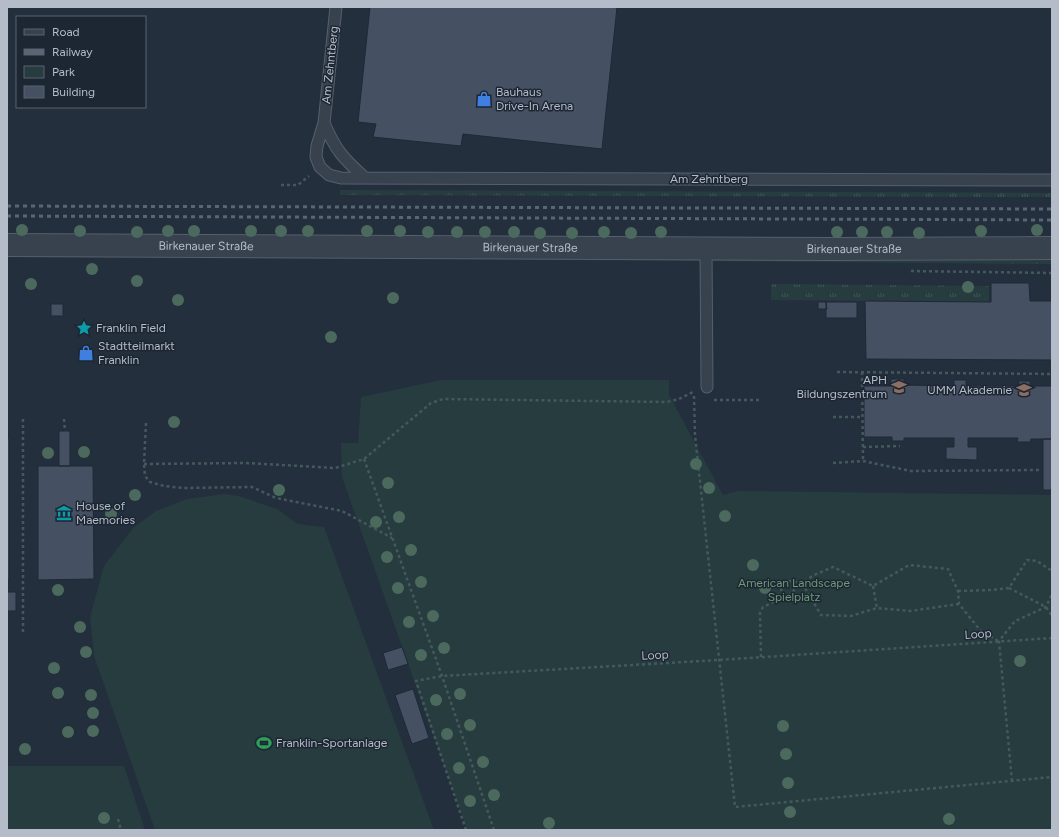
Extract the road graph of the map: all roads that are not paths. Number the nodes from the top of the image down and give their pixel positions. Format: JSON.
{"nodes":[{"id":1,"x":336,"y":7,"type":"edge"},
{"id":2,"x":324,"y":123,"type":"junction"},
{"id":3,"x":365,"y":178,"type":"junction"},
{"id":4,"x":1052,"y":180,"type":"edge"},
{"id":5,"x":7,"y":246,"type":"edge"},
{"id":6,"x":706,"y":248,"type":"junction"},
{"id":7,"x":1052,"y":248,"type":"edge"},
{"id":8,"x":707,"y":387,"type":"dead end"}],
"edges":[{"from":1,"to":2,"type":"lane","name":"Am Zehntberg"},
{"from":2,"to":3,"type":"lane"},
{"from":2,"to":3,"type":"lane","name":"Am Zehntberg"},
{"from":3,"to":4,"type":"lane","name":"Am Zehntberg"},
{"from":5,"to":6,"type":"street","name":"Birkenauer Straße"},
{"from":6,"to":7,"type":"street","name":"Birkenauer Straße"},
{"from":6,"to":8,"type":"lane"}]}
